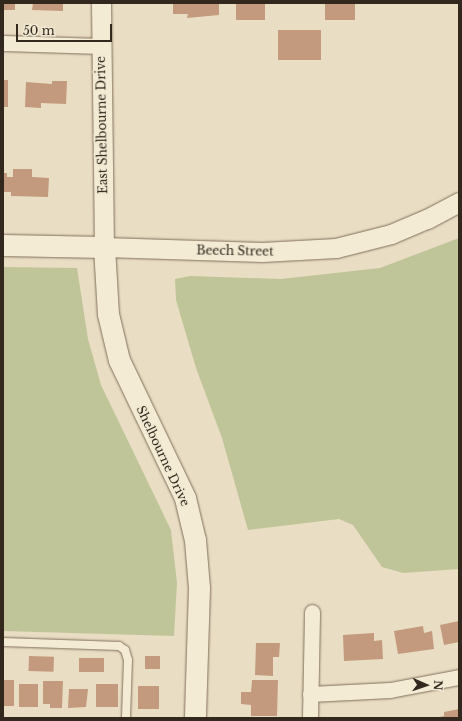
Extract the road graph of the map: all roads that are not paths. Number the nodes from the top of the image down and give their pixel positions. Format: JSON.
{"nodes":[{"id":1,"x":101,"y":3,"type":"edge"},
{"id":2,"x":3,"y":43,"type":"edge"},
{"id":3,"x":102,"y":46,"type":"junction"},
{"id":4,"x":459,"y":202,"type":"edge"},
{"id":5,"x":3,"y":245,"type":"edge"},
{"id":6,"x":104,"y":247,"type":"junction"},
{"id":7,"x":312,"y":612,"type":"dead end"},
{"id":8,"x":3,"y":642,"type":"edge"},
{"id":9,"x":459,"y":677,"type":"edge"},
{"id":10,"x":310,"y":694,"type":"junction"},
{"id":11,"x":126,"y":718,"type":"edge"},
{"id":12,"x":195,"y":718,"type":"edge"},
{"id":13,"x":310,"y":718,"type":"edge"}],
"edges":[{"from":1,"to":3,"type":"street","name":"East Shelbourne Drive"},
{"from":2,"to":3,"type":"street"},
{"from":3,"to":6,"type":"street","name":"East Shelbourne Drive"},
{"from":4,"to":6,"type":"street","name":"Beech Street"},
{"from":5,"to":6,"type":"main road","name":"Beech Street"},
{"from":6,"to":12,"type":"main road","name":"Shelbourne Drive"},
{"from":7,"to":10,"type":"street"},
{"from":8,"to":11,"type":"lane"},
{"from":9,"to":10,"type":"street"},
{"from":10,"to":13,"type":"street"}]}
